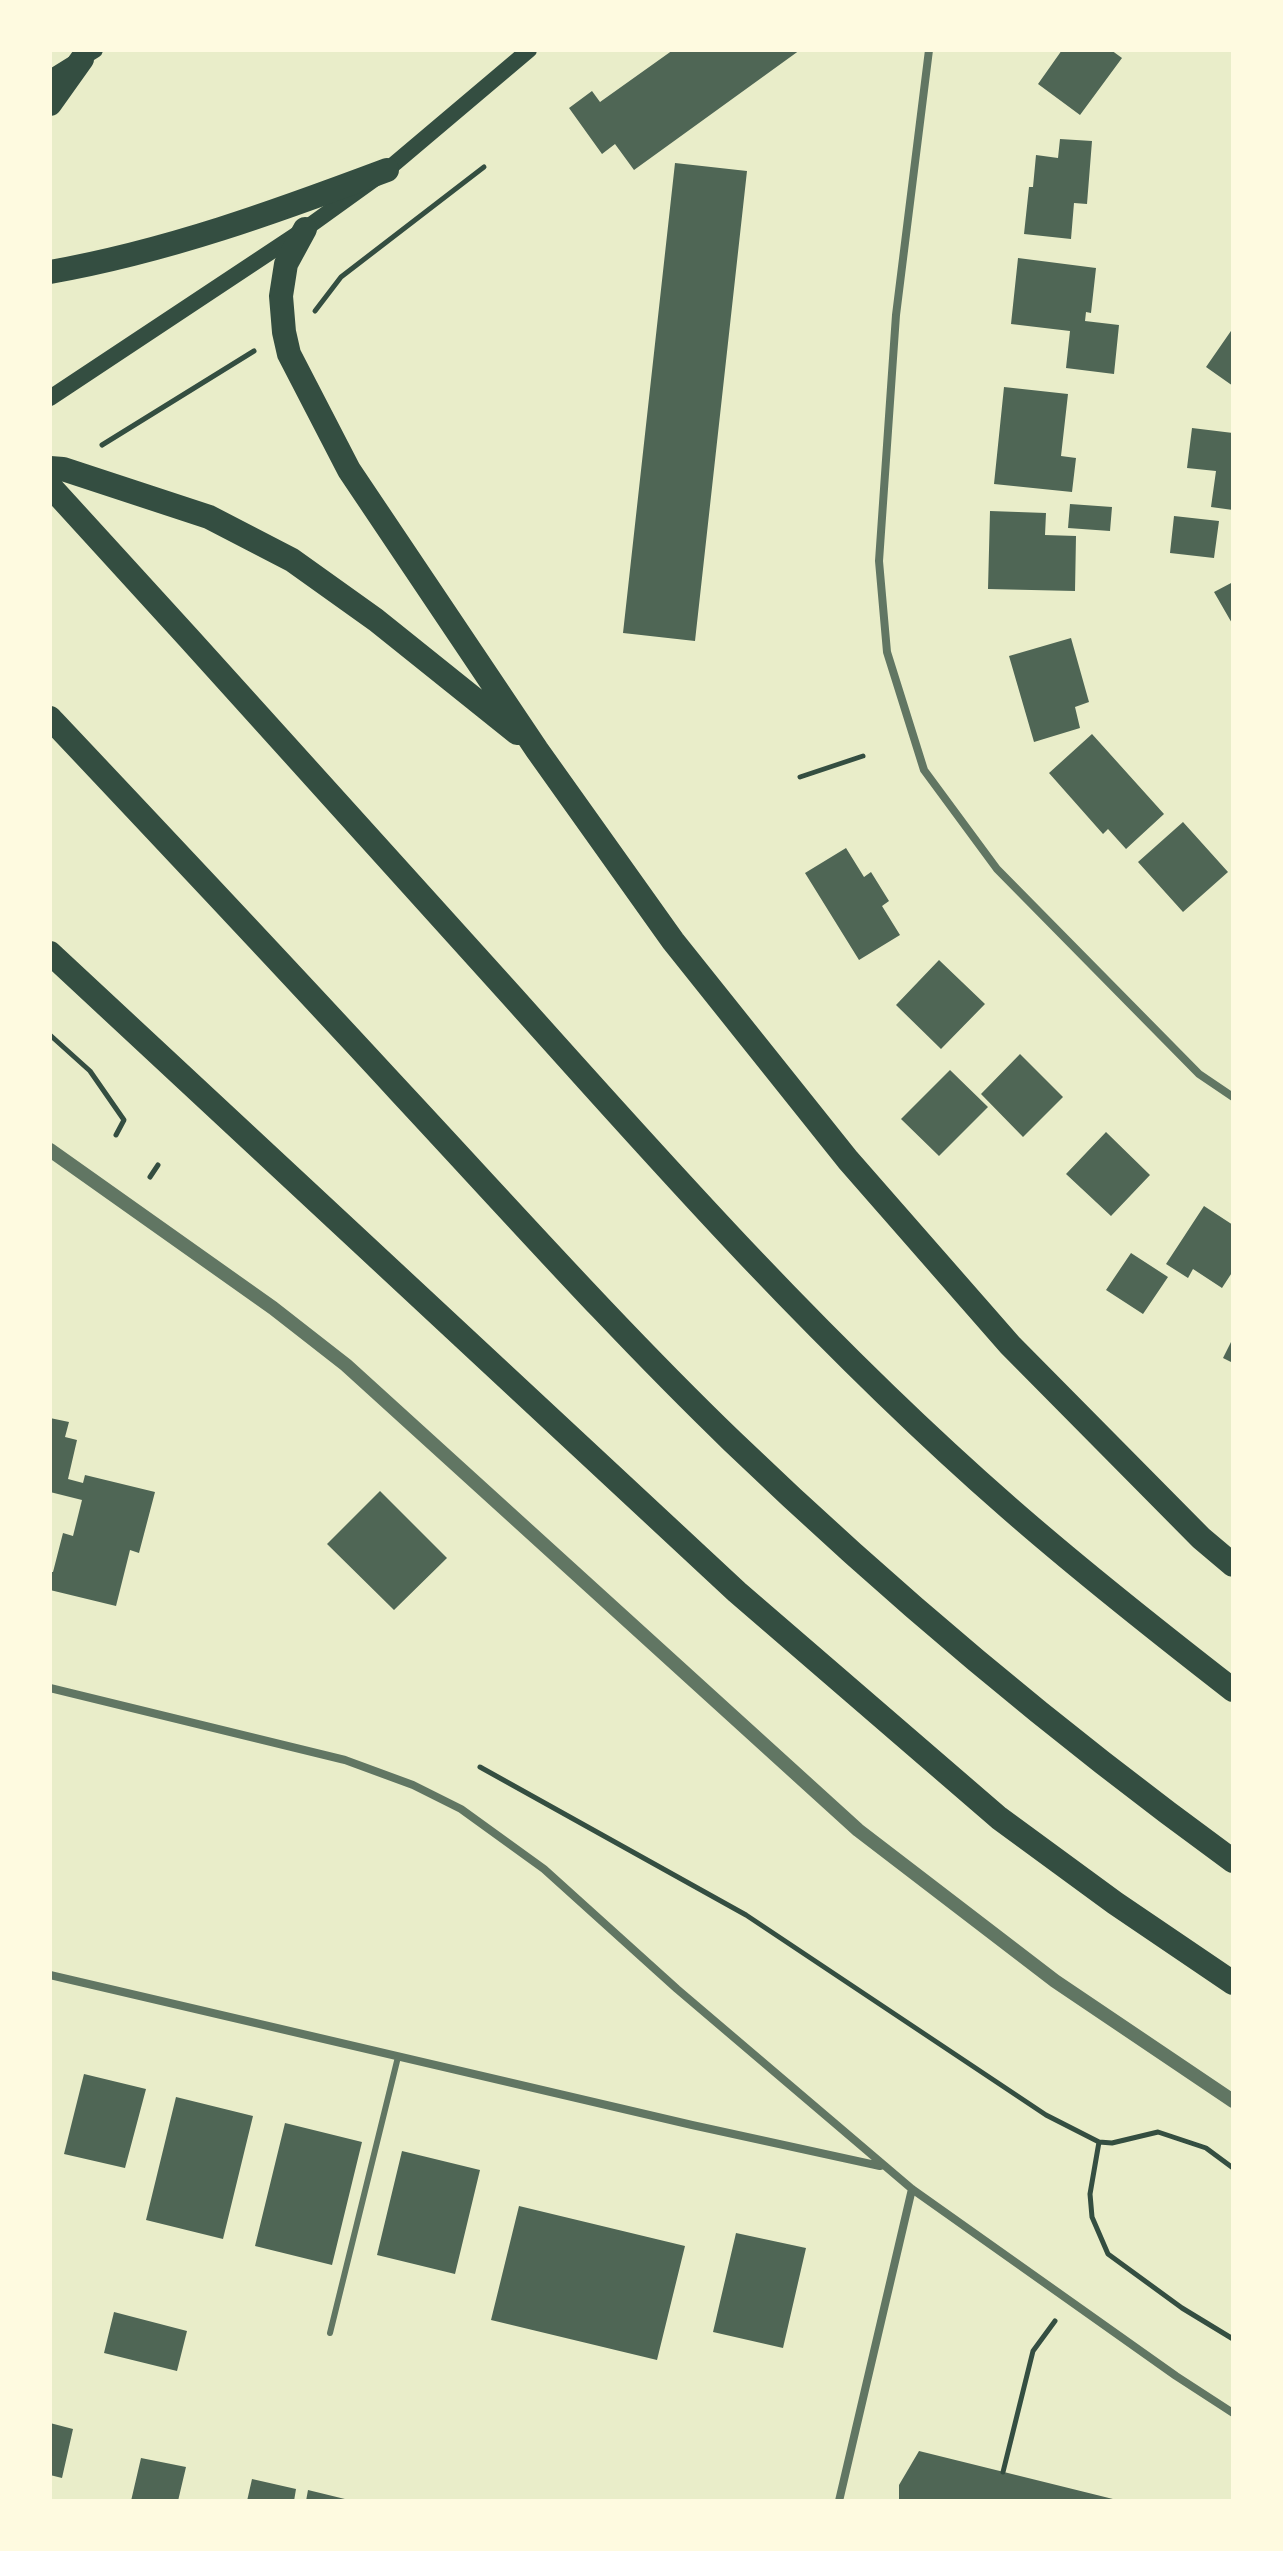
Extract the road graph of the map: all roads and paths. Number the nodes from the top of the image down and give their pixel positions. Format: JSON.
{"nodes":[{"id":1,"x":529,"y":50,"type":"edge"},
{"id":2,"x":929,"y":50,"type":"edge"},
{"id":3,"x":88,"y":55,"type":"edge"},
{"id":4,"x":50,"y":78,"type":"edge"},
{"id":5,"x":50,"y":104,"type":"edge"},
{"id":6,"x":484,"y":167,"type":"dead end"},
{"id":7,"x":387,"y":170,"type":"junction"},
{"id":8,"x":305,"y":229,"type":"junction"},
{"id":9,"x":50,"y":272,"type":"edge"},
{"id":10,"x":312,"y":315,"type":"dead end"},
{"id":11,"x":265,"y":344,"type":"dead end"},
{"id":12,"x":50,"y":398,"type":"edge"},
{"id":13,"x":98,"y":448,"type":"dead end"},
{"id":14,"x":50,"y":468,"type":"edge"},
{"id":15,"x":50,"y":486,"type":"edge"},
{"id":16,"x":50,"y":718,"type":"edge"},
{"id":17,"x":537,"y":750,"type":"junction"},
{"id":18,"x":863,"y":756,"type":"dead end"},
{"id":19,"x":800,"y":777,"type":"dead end"},
{"id":20,"x":50,"y":953,"type":"edge"},
{"id":21,"x":50,"y":1035,"type":"edge"},
{"id":22,"x":1233,"y":1097,"type":"edge"},
{"id":23,"x":116,"y":1135,"type":"dead end"},
{"id":24,"x":50,"y":1150,"type":"edge"},
{"id":25,"x":158,"y":1165,"type":"dead end"},
{"id":26,"x":150,"y":1177,"type":"dead end"},
{"id":27,"x":1233,"y":1565,"type":"edge"},
{"id":28,"x":50,"y":1688,"type":"edge"},
{"id":29,"x":1233,"y":1690,"type":"edge"},
{"id":30,"x":480,"y":1767,"type":"dead end"},
{"id":31,"x":1233,"y":1861,"type":"edge"},
{"id":32,"x":50,"y":1975,"type":"edge"},
{"id":33,"x":1233,"y":1983,"type":"edge"},
{"id":34,"x":398,"y":2057,"type":"junction"},
{"id":35,"x":1233,"y":2101,"type":"edge"},
{"id":36,"x":1099,"y":2142,"type":"junction"},
{"id":37,"x":884,"y":2167,"type":"junction"},
{"id":38,"x":1233,"y":2168,"type":"edge"},
{"id":39,"x":912,"y":2189,"type":"junction"},
{"id":40,"x":1070,"y":2301,"type":"junction"},
{"id":41,"x":330,"y":2333,"type":"dead end"},
{"id":42,"x":1233,"y":2339,"type":"edge"},
{"id":43,"x":1233,"y":2413,"type":"edge"},
{"id":44,"x":1003,"y":2472,"type":"dead end"},
{"id":45,"x":839,"y":2501,"type":"edge"}],
"edges":[{"from":1,"to":7,"type":"main road"},
{"from":2,"to":22,"type":"street"},
{"from":3,"to":4,"type":"main road"},
{"from":3,"to":5,"type":"highway"},
{"from":6,"to":10,"type":"path"},
{"from":7,"to":8,"type":"main road"},
{"from":7,"to":9,"type":"highway"},
{"from":8,"to":12,"type":"main road"},
{"from":8,"to":17,"type":"highway"},
{"from":11,"to":13,"type":"path"},
{"from":14,"to":17,"type":"highway"},
{"from":15,"to":29,"type":"highway"},
{"from":16,"to":31,"type":"highway"},
{"from":17,"to":27,"type":"highway"},
{"from":18,"to":19,"type":"path"},
{"from":20,"to":33,"type":"highway"},
{"from":21,"to":23,"type":"path"},
{"from":24,"to":35,"type":"street"},
{"from":25,"to":26,"type":"path"},
{"from":28,"to":37,"type":"street"},
{"from":30,"to":36,"type":"path"},
{"from":32,"to":34,"type":"street"},
{"from":34,"to":37,"type":"street"},
{"from":34,"to":41,"type":"lane"},
{"from":36,"to":38,"type":"path"},
{"from":36,"to":42,"type":"path"},
{"from":37,"to":39,"type":"street"},
{"from":39,"to":40,"type":"street"},
{"from":39,"to":45,"type":"street"},
{"from":40,"to":43,"type":"street"},
{"from":40,"to":44,"type":"path"}]}
